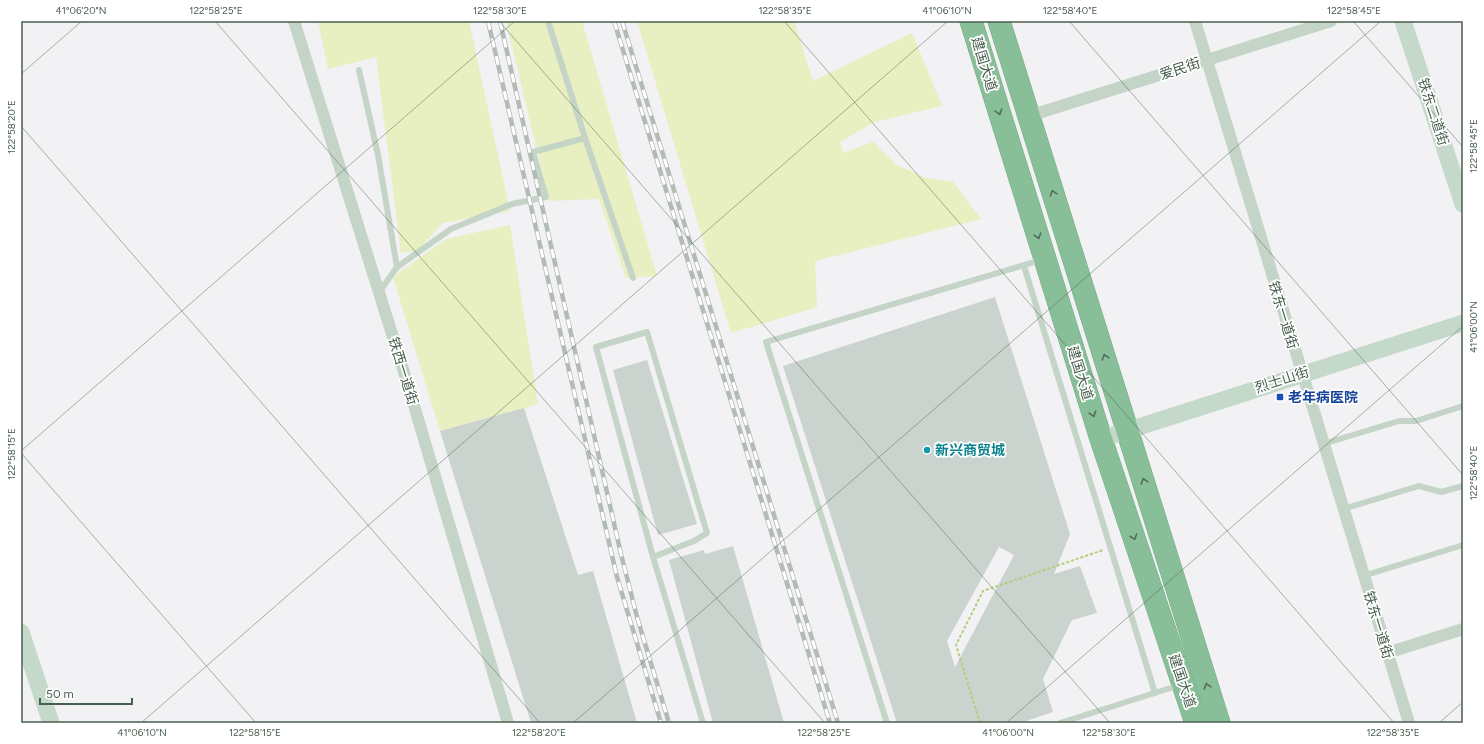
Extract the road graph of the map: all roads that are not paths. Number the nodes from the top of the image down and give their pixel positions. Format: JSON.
{"nodes":[{"id":1,"x":294,"y":21,"type":"edge"},
{"id":2,"x":548,"y":21,"type":"edge"},
{"id":3,"x":971,"y":21,"type":"edge"},
{"id":4,"x":999,"y":21,"type":"edge"},
{"id":5,"x":1195,"y":21,"type":"edge"},
{"id":6,"x":1331,"y":21,"type":"edge"},
{"id":7,"x":1404,"y":21,"type":"edge"},
{"id":8,"x":1207,"y":60,"type":"junction"},
{"id":9,"x":359,"y":70,"type":"dead end"},
{"id":10,"x":1029,"y":116,"type":"junction"},
{"id":11,"x":585,"y":138,"type":"junction"},
{"id":12,"x":1463,"y":204,"type":"edge"},
{"id":13,"x":1045,"y":259,"type":"junction"},
{"id":14,"x":1024,"y":266,"type":"junction"},
{"id":15,"x":397,"y":267,"type":"junction"},
{"id":16,"x":633,"y":278,"type":"dead end"},
{"id":17,"x":379,"y":293,"type":"junction"},
{"id":18,"x":1463,"y":322,"type":"edge"},
{"id":19,"x":1301,"y":374,"type":"junction"},
{"id":20,"x":1463,"y":406,"type":"edge"},
{"id":21,"x":1127,"y":429,"type":"junction"},
{"id":22,"x":1100,"y":439,"type":"junction"},
{"id":23,"x":1323,"y":444,"type":"junction"},
{"id":24,"x":1463,"y":486,"type":"edge"},
{"id":25,"x":1343,"y":509,"type":"junction"},
{"id":26,"x":1463,"y":545,"type":"edge"},
{"id":27,"x":653,"y":557,"type":"junction"},
{"id":28,"x":1363,"y":576,"type":"junction"},
{"id":29,"x":1463,"y":629,"type":"edge"},
{"id":30,"x":21,"y":632,"type":"edge"},
{"id":31,"x":1387,"y":653,"type":"junction"},
{"id":32,"x":1183,"y":684,"type":"junction"},
{"id":33,"x":1155,"y":693,"type":"junction"},
{"id":34,"x":51,"y":723,"type":"edge"},
{"id":35,"x":508,"y":723,"type":"edge"},
{"id":36,"x":703,"y":723,"type":"edge"},
{"id":37,"x":887,"y":723,"type":"edge"},
{"id":38,"x":1060,"y":723,"type":"edge"},
{"id":39,"x":1196,"y":723,"type":"edge"},
{"id":40,"x":1219,"y":723,"type":"edge"},
{"id":41,"x":1409,"y":723,"type":"edge"}],
"edges":[{"from":1,"to":17,"type":"street","name":"铁西一道街"},
{"from":2,"to":11,"type":"lane"},
{"from":3,"to":13,"type":"highway","name":"建国大道","one_way":true},
{"from":4,"to":10,"type":"highway","name":"建国大道"},
{"from":5,"to":8,"type":"street","name":"铁东一道街"},
{"from":6,"to":8,"type":"street","name":"爱民街"},
{"from":7,"to":12,"type":"street","name":"铁东二道街"},
{"from":8,"to":10,"type":"street","name":"爱民街"},
{"from":8,"to":19,"type":"street","name":"铁东一道街"},
{"from":9,"to":15,"type":"lane"},
{"from":21,"to":10,"type":"highway","name":"建国大道","one_way":true},
{"from":11,"to":15,"type":"lane"},
{"from":11,"to":16,"type":"lane"},
{"from":13,"to":14,"type":"lane"},
{"from":13,"to":22,"type":"highway","name":"建国大道","one_way":true},
{"from":14,"to":33,"type":"lane"},
{"from":14,"to":37,"type":"lane"},
{"from":15,"to":17,"type":"lane"},
{"from":17,"to":35,"type":"street","name":"铁西一道街"},
{"from":18,"to":19,"type":"street","name":"烈士山街"},
{"from":19,"to":21,"type":"street","name":"烈士山街"},
{"from":19,"to":23,"type":"street","name":"铁东一道街"},
{"from":20,"to":23,"type":"lane"},
{"from":21,"to":22,"type":"street","name":"烈士山街"},
{"from":40,"to":21,"type":"highway","name":"建国大道","one_way":true},
{"from":22,"to":32,"type":"highway","name":"建国大道","one_way":true},
{"from":23,"to":25,"type":"street","name":"铁东一道街"},
{"from":24,"to":25,"type":"lane"},
{"from":25,"to":28,"type":"street","name":"铁东一道街"},
{"from":26,"to":28,"type":"lane"},
{"from":27,"to":27,"type":"lane"},
{"from":27,"to":36,"type":"lane"},
{"from":28,"to":31,"type":"street","name":"铁东一道街"},
{"from":29,"to":31,"type":"street"},
{"from":30,"to":34,"type":"street"},
{"from":31,"to":41,"type":"street","name":"铁东一道街"},
{"from":32,"to":33,"type":"lane"},
{"from":32,"to":39,"type":"highway","name":"建国大道"},
{"from":33,"to":38,"type":"lane"}]}
